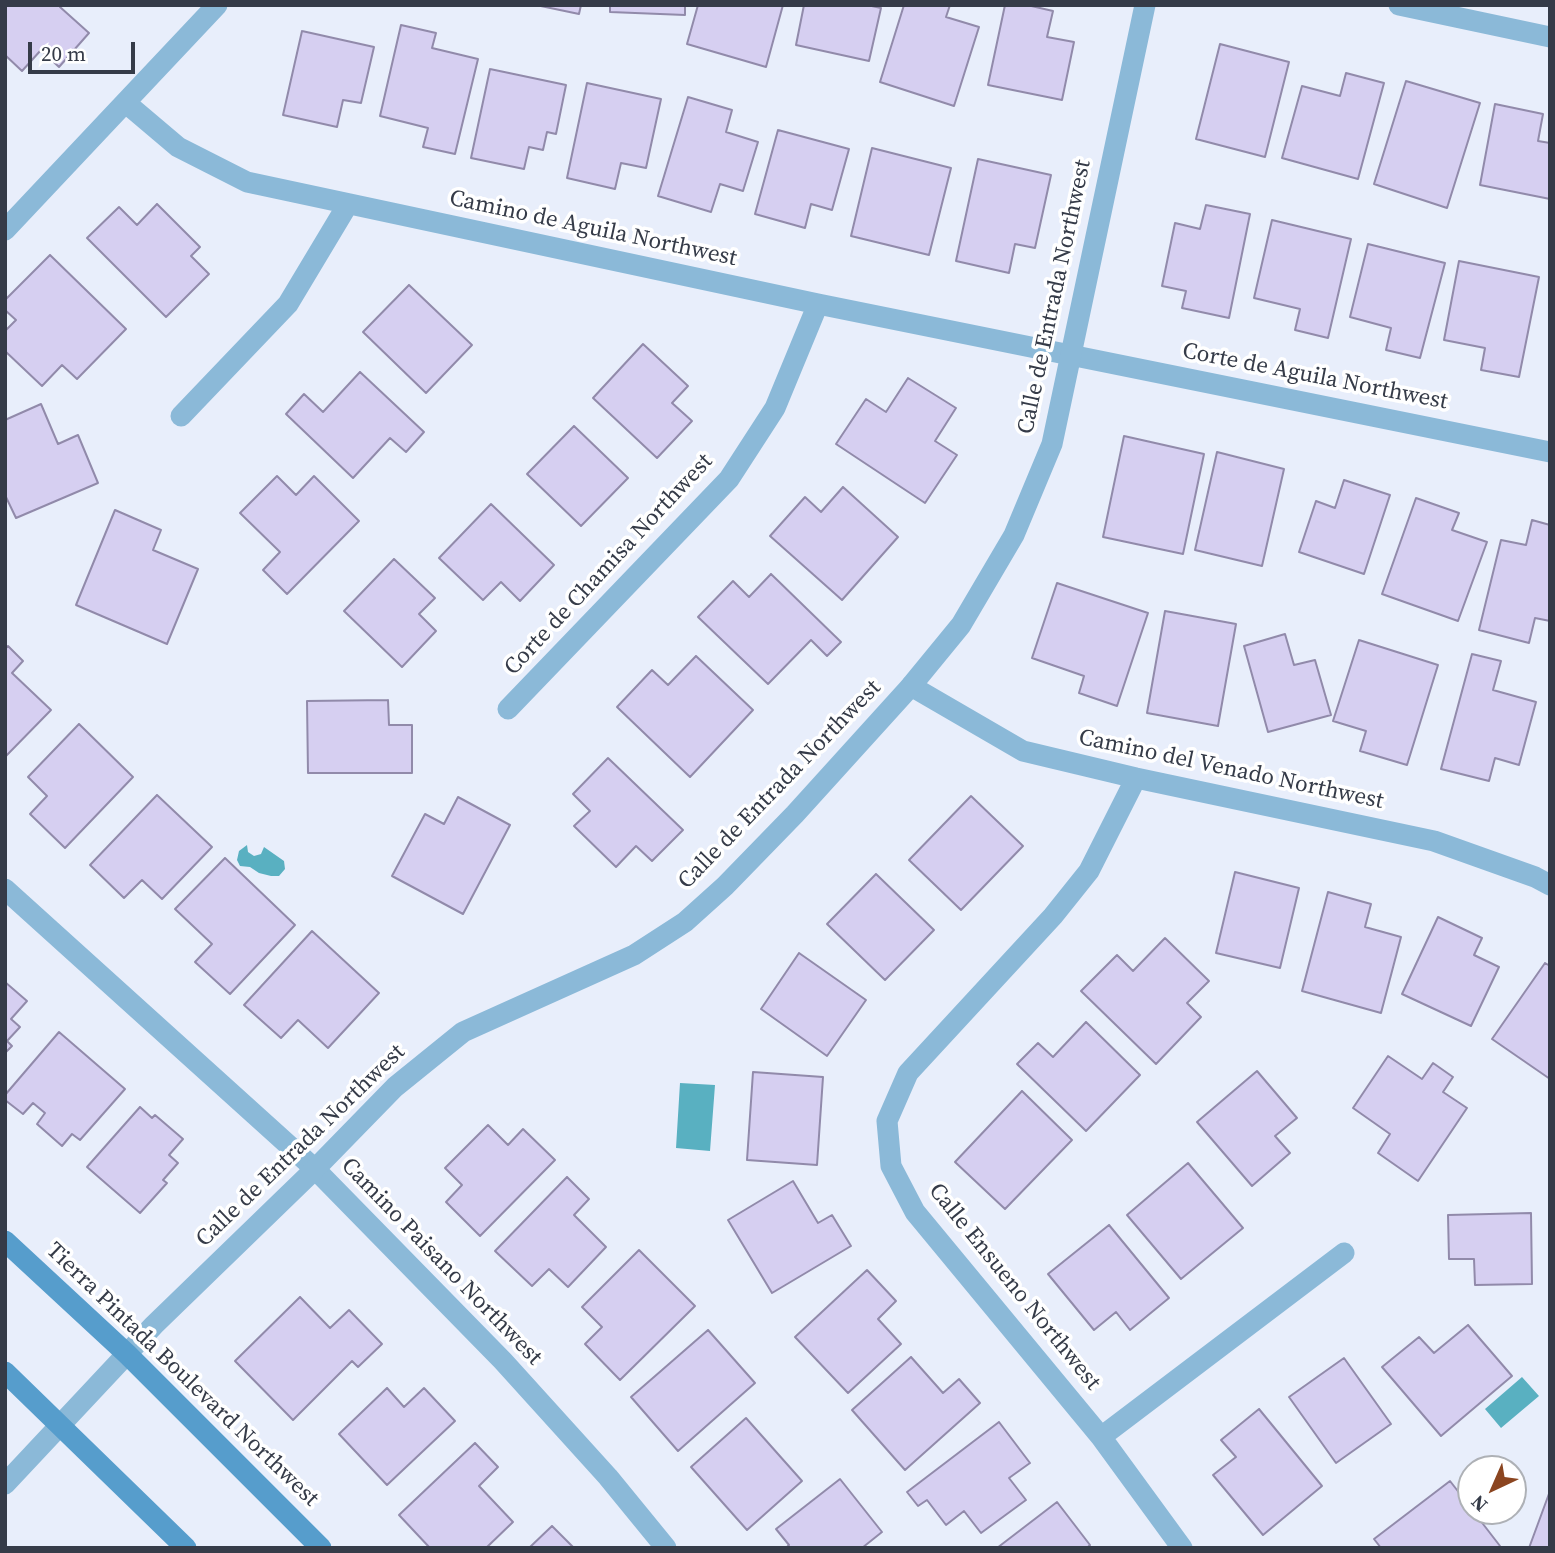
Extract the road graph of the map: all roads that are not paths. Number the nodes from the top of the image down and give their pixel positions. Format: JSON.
{"nodes":[{"id":1,"x":218,"y":5,"type":"edge"},
{"id":2,"x":1145,"y":5,"type":"edge"},
{"id":3,"x":1399,"y":5,"type":"edge"},
{"id":4,"x":1550,"y":37,"type":"edge"},
{"id":5,"x":126,"y":103,"type":"junction"},
{"id":6,"x":348,"y":204,"type":"junction"},
{"id":7,"x":5,"y":230,"type":"edge"},
{"id":8,"x":818,"y":304,"type":"junction"},
{"id":9,"x":1071,"y":354,"type":"junction"},
{"id":10,"x":181,"y":416,"type":"dead end"},
{"id":11,"x":1550,"y":452,"type":"edge"},
{"id":12,"x":911,"y":686,"type":"junction"},
{"id":13,"x":508,"y":709,"type":"dead end"},
{"id":14,"x":1136,"y":778,"type":"junction"},
{"id":15,"x":1550,"y":885,"type":"edge"},
{"id":16,"x":5,"y":889,"type":"edge"},
{"id":17,"x":314,"y":1170,"type":"junction"},
{"id":18,"x":5,"y":1241,"type":"edge"},
{"id":19,"x":1344,"y":1253,"type":"dead end"},
{"id":20,"x":127,"y":1354,"type":"junction"},
{"id":21,"x":5,"y":1372,"type":"edge"},
{"id":22,"x":60,"y":1425,"type":"junction"},
{"id":23,"x":1101,"y":1437,"type":"junction"},
{"id":24,"x":5,"y":1484,"type":"edge"},
{"id":25,"x":186,"y":1548,"type":"edge"},
{"id":26,"x":321,"y":1548,"type":"edge"},
{"id":27,"x":666,"y":1548,"type":"edge"},
{"id":28,"x":1182,"y":1548,"type":"edge"}],
"edges":[{"from":1,"to":5,"type":"street"},
{"from":2,"to":9,"type":"street","name":"Calle de Entrada Northwest"},
{"from":3,"to":4,"type":"street"},
{"from":5,"to":6,"type":"street","name":"Camino de Aguila Northwest"},
{"from":5,"to":7,"type":"street"},
{"from":6,"to":8,"type":"street","name":"Camino de Aguila Northwest"},
{"from":6,"to":10,"type":"street"},
{"from":8,"to":9,"type":"street","name":"Camino de Aguila Northwest"},
{"from":8,"to":13,"type":"street","name":"Corte de Chamisa Northwest"},
{"from":9,"to":11,"type":"street","name":"Corte de Aguila Northwest"},
{"from":9,"to":12,"type":"street","name":"Calle de Entrada Northwest"},
{"from":12,"to":14,"type":"street","name":"Camino del Venado Northwest"},
{"from":12,"to":17,"type":"street","name":"Calle de Entrada Northwest"},
{"from":14,"to":15,"type":"street","name":"Camino del Venado Northwest"},
{"from":14,"to":23,"type":"street","name":"Calle Ensueno Northwest"},
{"from":16,"to":17,"type":"street","name":"Camino Paisano Northwest"},
{"from":17,"to":20,"type":"street","name":"Calle de Entrada Northwest"},
{"from":17,"to":27,"type":"street","name":"Camino Paisano Northwest"},
{"from":18,"to":20,"type":"main road","name":"Tierra Pintada Boulevard Northwest"},
{"from":19,"to":23,"type":"street"},
{"from":20,"to":22,"type":"street","name":"Calle de Entrada Northwest"},
{"from":20,"to":26,"type":"main road","name":"Tierra Pintada Boulevard Northwest"},
{"from":21,"to":22,"type":"main road"},
{"from":22,"to":24,"type":"street","name":"Calle de Entrada Northwest"},
{"from":22,"to":25,"type":"main road"},
{"from":23,"to":28,"type":"street","name":"Calle Ensueno Northwest"}]}
